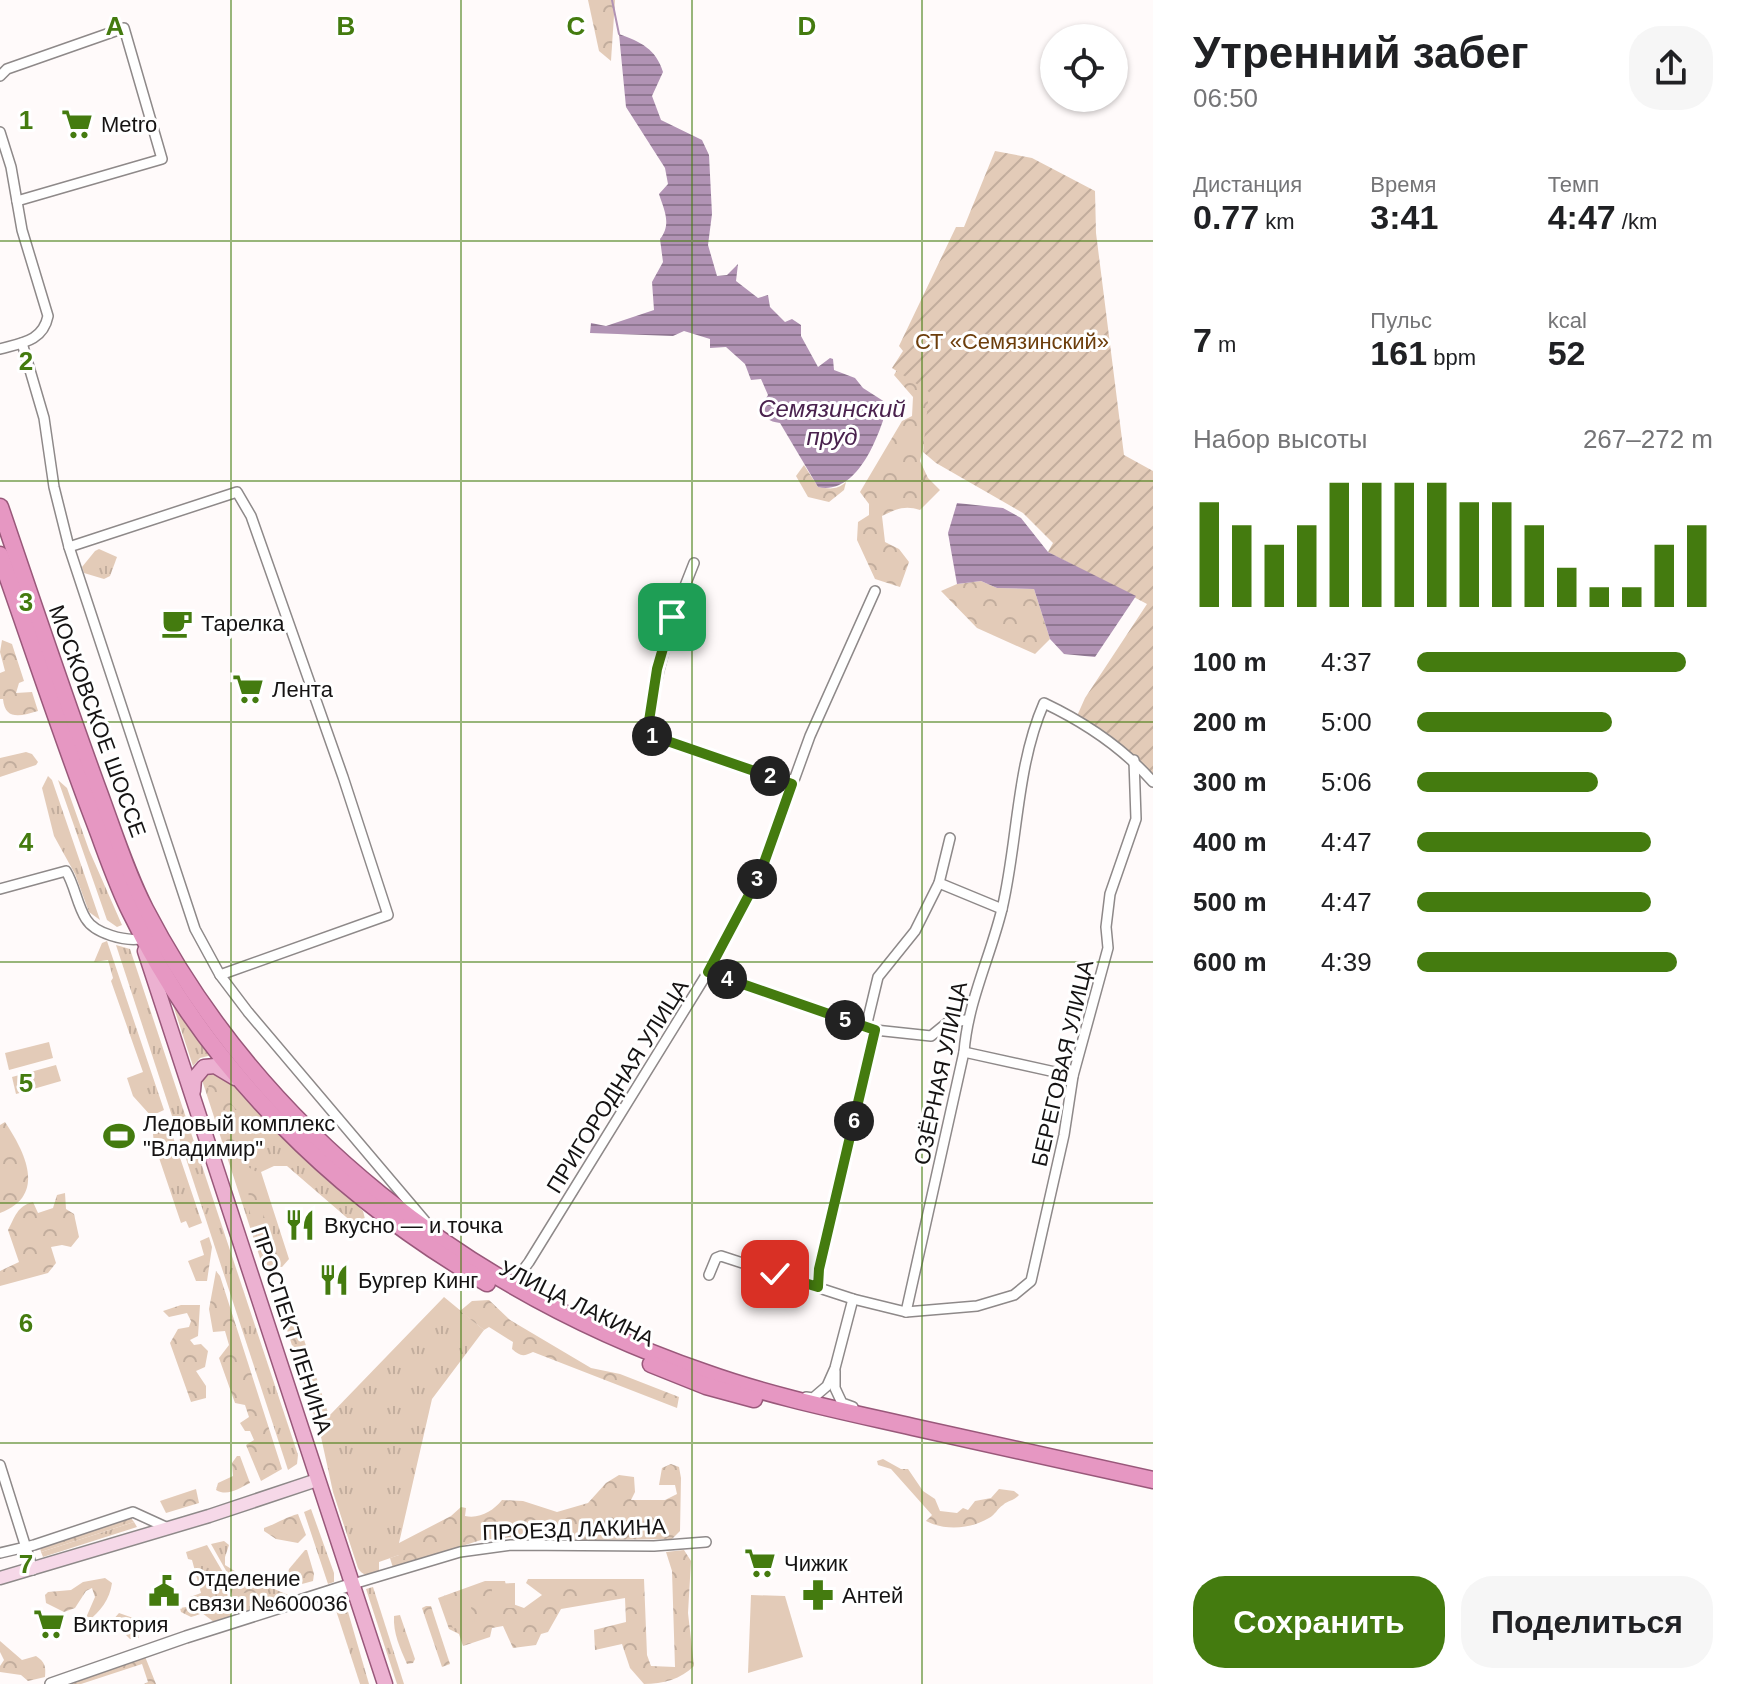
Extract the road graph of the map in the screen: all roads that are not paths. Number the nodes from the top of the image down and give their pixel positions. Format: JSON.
{"nodes":[{"id":1,"x":0,"y":76,"type":"edge"},
{"id":2,"x":0,"y":132,"type":"edge"},
{"id":3,"x":17,"y":201,"type":"junction"},
{"id":4,"x":22,"y":343,"type":"junction"},
{"id":5,"x":0,"y":349,"type":"edge"},
{"id":6,"x":0,"y":507,"type":"edge"},
{"id":7,"x":69,"y":547,"type":"junction"},
{"id":8,"x":0,"y":555,"type":"edge"},
{"id":9,"x":694,"y":563,"type":"dead end"},
{"id":10,"x":875,"y":591,"type":"dead end"},
{"id":11,"x":1134,"y":760,"type":"junction"},
{"id":12,"x":1153,"y":782,"type":"edge"},
{"id":13,"x":792,"y":784,"type":"junction"},
{"id":14,"x":950,"y":838,"type":"dead end"},
{"id":15,"x":939,"y":883,"type":"junction"},
{"id":16,"x":0,"y":889,"type":"edge"},
{"id":17,"x":136,"y":908,"type":"junction"},
{"id":18,"x":1002,"y":909,"type":"junction"},
{"id":19,"x":147,"y":942,"type":"junction"},
{"id":20,"x":708,"y":972,"type":"junction"},
{"id":21,"x":220,"y":975,"type":"junction"},
{"id":22,"x":194,"y":989,"type":"junction"},
{"id":23,"x":164,"y":991,"type":"junction"},
{"id":24,"x":966,"y":1020,"type":"junction"},
{"id":25,"x":871,"y":1029,"type":"junction"},
{"id":26,"x":964,"y":1052,"type":"junction"},
{"id":27,"x":1073,"y":1076,"type":"junction"},
{"id":28,"x":241,"y":1081,"type":"junction"},
{"id":29,"x":194,"y":1100,"type":"junction"},
{"id":30,"x":469,"y":1260,"type":"junction"},
{"id":31,"x":709,"y":1275,"type":"dead end"},
{"id":32,"x":511,"y":1286,"type":"junction"},
{"id":33,"x":818,"y":1287,"type":"junction"},
{"id":34,"x":853,"y":1299,"type":"junction"},
{"id":35,"x":906,"y":1312,"type":"junction"},
{"id":36,"x":835,"y":1368,"type":"junction"},
{"id":37,"x":767,"y":1393,"type":"junction"},
{"id":38,"x":889,"y":1421,"type":"junction"},
{"id":39,"x":0,"y":1465,"type":"edge"},
{"id":40,"x":317,"y":1480,"type":"junction"},
{"id":41,"x":1153,"y":1480,"type":"edge"},
{"id":42,"x":1153,"y":1489,"type":"edge"},
{"id":43,"x":168,"y":1528,"type":"junction"},
{"id":44,"x":706,"y":1542,"type":"dead end"},
{"id":45,"x":25,"y":1547,"type":"junction"},
{"id":46,"x":0,"y":1553,"type":"edge"},
{"id":47,"x":33,"y":1570,"type":"junction"},
{"id":48,"x":0,"y":1578,"type":"edge"},
{"id":49,"x":353,"y":1584,"type":"junction"},
{"id":50,"x":51,"y":1684,"type":"edge"},
{"id":51,"x":385,"y":1684,"type":"edge"}],
"edges":[{"from":1,"to":3,"type":"street"},
{"from":2,"to":3,"type":"street"},
{"from":3,"to":4,"type":"street"},
{"from":4,"to":5,"type":"street"},
{"from":4,"to":7,"type":"street"},
{"from":6,"to":17,"type":"highway","name":"МОСКОВСКОЕ ШОССЕ"},
{"from":7,"to":21,"type":"street"},
{"from":7,"to":21,"type":"street"},
{"from":8,"to":17,"type":"highway","name":"МОСКОВСКОЕ ШОССЕ"},
{"from":9,"to":13,"type":"street"},
{"from":10,"to":13,"type":"street","name":"ПРИГОРОДНАЯ УЛИЦА"},
{"from":11,"to":12,"type":"street"},
{"from":11,"to":18,"type":"street","name":"ОЗЁРНАЯ УЛИЦА"},
{"from":11,"to":27,"type":"street","name":"БЕРЕГОВАЯ УЛИЦА"},
{"from":13,"to":20,"type":"street","name":"ПРИГОРОДНАЯ УЛИЦА"},
{"from":14,"to":15,"type":"street"},
{"from":15,"to":18,"type":"street"},
{"from":15,"to":25,"type":"street"},
{"from":16,"to":19,"type":"street"},
{"from":17,"to":19,"type":"highway","name":"УЛИЦА ЛАКИНА"},
{"from":17,"to":22,"type":"highway","name":"УЛИЦА ЛАКИНА"},
{"from":18,"to":24,"type":"street","name":"ОЗЁРНАЯ УЛИЦА"},
{"from":19,"to":22,"type":"main road"},
{"from":19,"to":23,"type":"highway","name":"УЛИЦА ЛАКИНА"},
{"from":20,"to":25,"type":"street"},
{"from":20,"to":32,"type":"street","name":"ПРИГОРОДНАЯ УЛИЦА"},
{"from":21,"to":30,"type":"street"},
{"from":22,"to":23,"type":"main road"},
{"from":22,"to":30,"type":"highway","name":"УЛИЦА ЛАКИНА"},
{"from":23,"to":28,"type":"highway","name":"УЛИЦА ЛАКИНА"},
{"from":23,"to":29,"type":"main road","name":"ПРОСПЕКТ ЛЕНИНА"},
{"from":24,"to":25,"type":"street"},
{"from":24,"to":26,"type":"street","name":"ОЗЁРНАЯ УЛИЦА"},
{"from":25,"to":33,"type":"street"},
{"from":26,"to":27,"type":"street"},
{"from":26,"to":35,"type":"street","name":"ОЗЁРНАЯ УЛИЦА"},
{"from":27,"to":35,"type":"street","name":"БЕРЕГОВАЯ УЛИЦА"},
{"from":28,"to":29,"type":"main road"},
{"from":28,"to":42,"type":"highway","name":"УЛИЦА ЛАКИНА"},
{"from":29,"to":40,"type":"main road","name":"ПРОСПЕКТ ЛЕНИНА"},
{"from":30,"to":32,"type":"highway","name":"УЛИЦА ЛАКИНА"},
{"from":31,"to":33,"type":"street"},
{"from":32,"to":37,"type":"highway","name":"УЛИЦА ЛАКИНА"},
{"from":33,"to":34,"type":"street"},
{"from":34,"to":35,"type":"street"},
{"from":34,"to":36,"type":"street"},
{"from":36,"to":37,"type":"street"},
{"from":36,"to":38,"type":"street"},
{"from":37,"to":38,"type":"highway","name":"УЛИЦА ЛАКИНА"},
{"from":38,"to":41,"type":"highway","name":"УЛИЦА ЛАКИНА"},
{"from":39,"to":45,"type":"street"},
{"from":40,"to":43,"type":"main road"},
{"from":40,"to":49,"type":"main road","name":"ПРОСПЕКТ ЛЕНИНА"},
{"from":43,"to":45,"type":"street"},
{"from":43,"to":47,"type":"main road"},
{"from":44,"to":49,"type":"street","name":"ПРОЕЗД ЛАКИНА"},
{"from":45,"to":46,"type":"street"},
{"from":45,"to":47,"type":"street"},
{"from":47,"to":48,"type":"main road"},
{"from":49,"to":50,"type":"street"},
{"from":49,"to":51,"type":"main road","name":"ПРОСПЕКТ ЛЕНИНА"}]}
